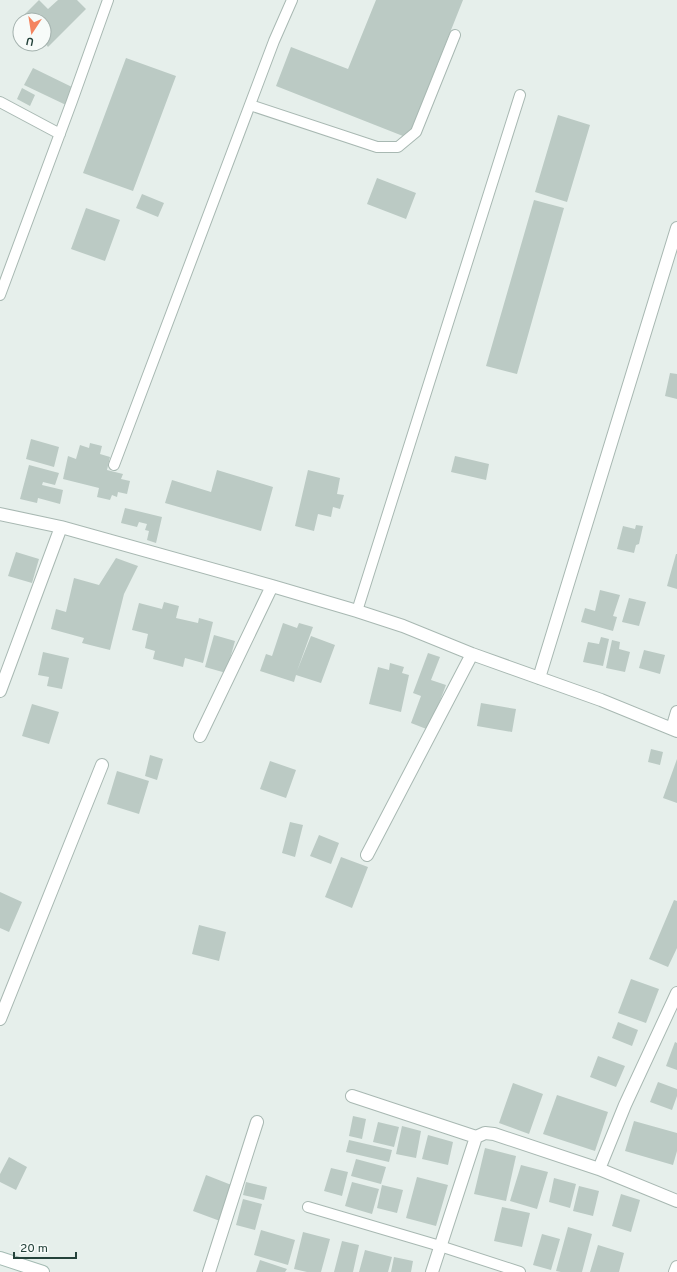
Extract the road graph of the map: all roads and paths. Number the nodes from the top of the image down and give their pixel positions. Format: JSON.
{"nodes":[{"id":1,"x":108,"y":0,"type":"edge"},
{"id":2,"x":292,"y":0,"type":"edge"},
{"id":3,"x":455,"y":34,"type":"dead end"},
{"id":4,"x":520,"y":95,"type":"dead end"},
{"id":5,"x":0,"y":102,"type":"edge"},
{"id":6,"x":250,"y":105,"type":"junction"},
{"id":7,"x":60,"y":134,"type":"junction"},
{"id":8,"x":677,"y":228,"type":"edge"},
{"id":9,"x":0,"y":295,"type":"edge"},
{"id":10,"x":114,"y":465,"type":"dead end"},
{"id":11,"x":0,"y":514,"type":"edge"},
{"id":12,"x":61,"y":527,"type":"junction"},
{"id":13,"x":272,"y":586,"type":"junction"},
{"id":14,"x":357,"y":611,"type":"junction"},
{"id":15,"x":472,"y":654,"type":"junction"},
{"id":16,"x":539,"y":678,"type":"junction"},
{"id":17,"x":0,"y":691,"type":"edge"},
{"id":18,"x":677,"y":712,"type":"edge"},
{"id":19,"x":674,"y":730,"type":"edge"},
{"id":20,"x":200,"y":736,"type":"dead end"},
{"id":21,"x":102,"y":765,"type":"dead end"},
{"id":22,"x":367,"y":855,"type":"dead end"},
{"id":23,"x":677,"y":993,"type":"edge"},
{"id":24,"x":0,"y":1019,"type":"edge"},
{"id":25,"x":352,"y":1096,"type":"dead end"},
{"id":26,"x":257,"y":1122,"type":"dead end"},
{"id":27,"x":476,"y":1137,"type":"junction"},
{"id":28,"x":599,"y":1169,"type":"junction"},
{"id":29,"x":677,"y":1201,"type":"edge"},
{"id":30,"x":308,"y":1207,"type":"dead end"},
{"id":31,"x":440,"y":1246,"type":"junction"},
{"id":32,"x":0,"y":1258,"type":"edge"},
{"id":33,"x":677,"y":1267,"type":"edge"},
{"id":34,"x":42,"y":1272,"type":"edge"},
{"id":35,"x":209,"y":1272,"type":"edge"},
{"id":36,"x":432,"y":1272,"type":"edge"},
{"id":37,"x":520,"y":1272,"type":"edge"},
{"id":38,"x":675,"y":1272,"type":"edge"}],
"edges":[{"from":1,"to":7,"type":"lane"},
{"from":2,"to":6,"type":"lane"},
{"from":3,"to":6,"type":"lane"},
{"from":4,"to":14,"type":"lane"},
{"from":5,"to":7,"type":"lane"},
{"from":6,"to":10,"type":"lane"},
{"from":7,"to":9,"type":"lane"},
{"from":8,"to":16,"type":"street"},
{"from":11,"to":12,"type":"street"},
{"from":12,"to":13,"type":"street"},
{"from":12,"to":17,"type":"street"},
{"from":13,"to":14,"type":"street"},
{"from":13,"to":20,"type":"street"},
{"from":14,"to":15,"type":"street"},
{"from":15,"to":16,"type":"street"},
{"from":15,"to":22,"type":"street"},
{"from":16,"to":19,"type":"street"},
{"from":18,"to":19,"type":"street"},
{"from":21,"to":24,"type":"street"},
{"from":23,"to":28,"type":"street"},
{"from":25,"to":27,"type":"street"},
{"from":26,"to":35,"type":"street"},
{"from":27,"to":28,"type":"street"},
{"from":27,"to":31,"type":"street"},
{"from":28,"to":29,"type":"street"},
{"from":30,"to":31,"type":"lane"},
{"from":31,"to":36,"type":"street"},
{"from":31,"to":37,"type":"lane"},
{"from":32,"to":34,"type":"street"},
{"from":33,"to":38,"type":"street"}]}
